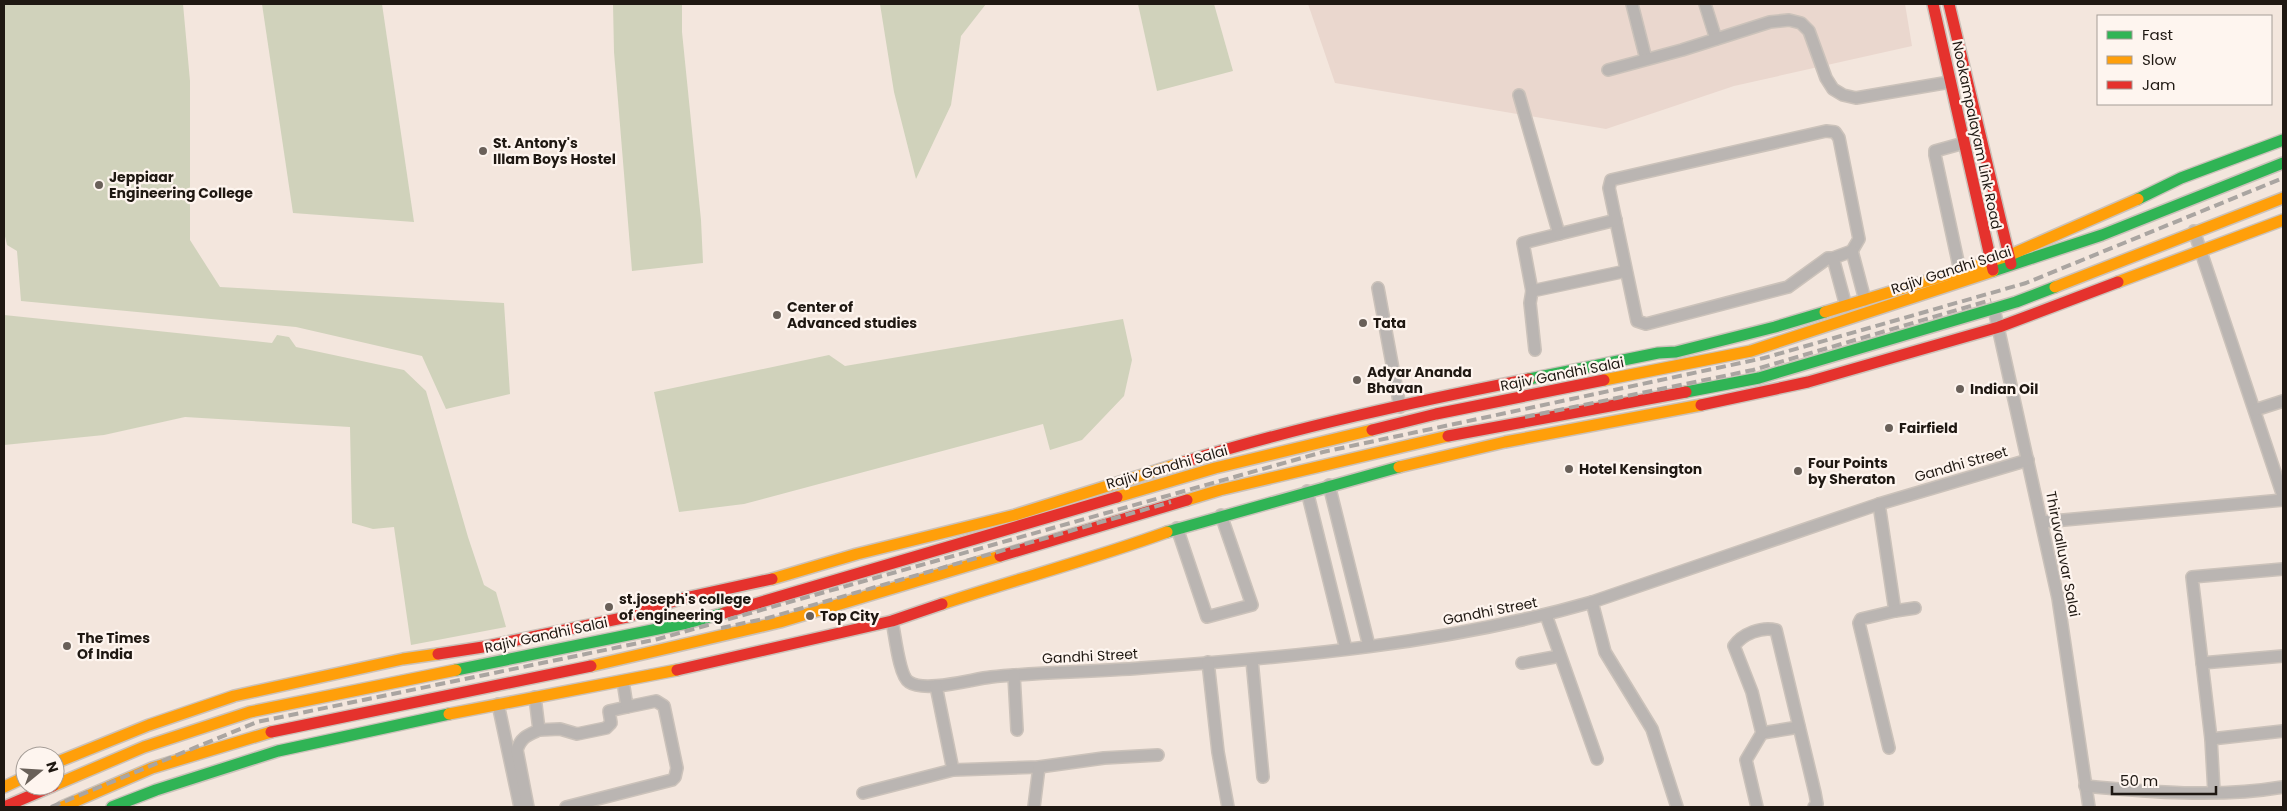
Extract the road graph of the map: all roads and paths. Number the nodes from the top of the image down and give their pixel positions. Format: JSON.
{"nodes":[{"id":1,"x":1632,"y":4,"type":"edge"},
{"id":2,"x":1706,"y":4,"type":"edge"},
{"id":3,"x":1933,"y":4,"type":"edge"},
{"id":4,"x":1949,"y":4,"type":"edge"},
{"id":5,"x":1716,"y":39,"type":"junction"},
{"id":6,"x":1646,"y":60,"type":"junction"},
{"id":7,"x":1608,"y":70,"type":"dead end"},
{"id":8,"x":1950,"y":82,"type":"junction"},
{"id":9,"x":1519,"y":95,"type":"dead end"},
{"id":10,"x":2283,"y":140,"type":"edge"},
{"id":11,"x":1964,"y":143,"type":"junction"},
{"id":12,"x":2283,"y":163,"type":"edge"},
{"id":13,"x":2283,"y":198,"type":"edge"},
{"id":14,"x":1616,"y":220,"type":"junction"},
{"id":15,"x":2283,"y":220,"type":"edge"},
{"id":16,"x":2194,"y":231,"type":"junction"},
{"id":17,"x":1559,"y":234,"type":"junction"},
{"id":18,"x":2202,"y":250,"type":"junction"},
{"id":19,"x":1852,"y":251,"type":"junction"},
{"id":20,"x":1833,"y":258,"type":"junction"},
{"id":21,"x":2010,"y":261,"type":"junction"},
{"id":22,"x":1992,"y":266,"type":"junction"},
{"id":23,"x":1626,"y":271,"type":"junction"},
{"id":24,"x":1960,"y":271,"type":"junction"},
{"id":25,"x":1378,"y":288,"type":"dead end"},
{"id":26,"x":1532,"y":292,"type":"junction"},
{"id":27,"x":1865,"y":300,"type":"junction"},
{"id":28,"x":1846,"y":306,"type":"junction"},
{"id":29,"x":1994,"y":309,"type":"junction"},
{"id":30,"x":1999,"y":327,"type":"junction"},
{"id":31,"x":1536,"y":350,"type":"dead end"},
{"id":32,"x":2283,"y":401,"type":"edge"},
{"id":33,"x":1400,"y":407,"type":"junction"},
{"id":34,"x":2255,"y":410,"type":"junction"},
{"id":35,"x":2028,"y":460,"type":"junction"},
{"id":36,"x":1329,"y":485,"type":"junction"},
{"id":37,"x":1306,"y":491,"type":"junction"},
{"id":38,"x":2283,"y":496,"type":"edge"},
{"id":39,"x":2283,"y":500,"type":"edge"},
{"id":40,"x":1879,"y":504,"type":"junction"},
{"id":41,"x":1221,"y":515,"type":"junction"},
{"id":42,"x":2042,"y":522,"type":"junction"},
{"id":43,"x":1177,"y":528,"type":"junction"},
{"id":44,"x":2283,"y":569,"type":"edge"},
{"id":45,"x":1592,"y":602,"type":"junction"},
{"id":46,"x":1915,"y":608,"type":"dead end"},
{"id":47,"x":1895,"y":611,"type":"junction"},
{"id":48,"x":1546,"y":615,"type":"junction"},
{"id":49,"x":892,"y":621,"type":"junction"},
{"id":50,"x":1369,"y":646,"type":"junction"},
{"id":51,"x":1346,"y":649,"type":"junction"},
{"id":52,"x":547,"y":650,"type":"junction"},
{"id":53,"x":1560,"y":656,"type":"junction"},
{"id":54,"x":2283,"y":656,"type":"edge"},
{"id":55,"x":1252,"y":660,"type":"junction"},
{"id":56,"x":1208,"y":662,"type":"junction"},
{"id":57,"x":2202,"y":663,"type":"junction"},
{"id":58,"x":1522,"y":664,"type":"dead end"},
{"id":59,"x":551,"y":673,"type":"junction"},
{"id":60,"x":1014,"y":676,"type":"junction"},
{"id":61,"x":623,"y":681,"type":"junction"},
{"id":62,"x":936,"y":686,"type":"junction"},
{"id":63,"x":535,"y":697,"type":"junction"},
{"id":64,"x":498,"y":704,"type":"junction"},
{"id":65,"x":627,"y":707,"type":"junction"},
{"id":66,"x":1799,"y":727,"type":"junction"},
{"id":67,"x":539,"y":730,"type":"junction"},
{"id":68,"x":1017,"y":730,"type":"dead end"},
{"id":69,"x":2283,"y":731,"type":"edge"},
{"id":70,"x":1762,"y":733,"type":"junction"},
{"id":71,"x":2211,"y":739,"type":"junction"},
{"id":72,"x":1889,"y":748,"type":"dead end"},
{"id":73,"x":1158,"y":755,"type":"dead end"},
{"id":74,"x":65,"y":759,"type":"edge"},
{"id":75,"x":1597,"y":759,"type":"dead end"},
{"id":76,"x":1039,"y":768,"type":"junction"},
{"id":77,"x":953,"y":770,"type":"junction"},
{"id":78,"x":1263,"y":777,"type":"dead end"},
{"id":79,"x":65,"y":781,"type":"edge"},
{"id":80,"x":2085,"y":786,"type":"junction"},
{"id":81,"x":2283,"y":787,"type":"edge"},
{"id":82,"x":2214,"y":792,"type":"junction"},
{"id":83,"x":863,"y":793,"type":"dead end"},
{"id":84,"x":30,"y":796,"type":"edge"},
{"id":85,"x":4,"y":807,"type":"edge"},
{"id":86,"x":62,"y":807,"type":"edge"},
{"id":87,"x":112,"y":807,"type":"edge"},
{"id":88,"x":520,"y":807,"type":"edge"},
{"id":89,"x":528,"y":807,"type":"edge"},
{"id":90,"x":566,"y":807,"type":"edge"},
{"id":91,"x":1034,"y":807,"type":"edge"},
{"id":92,"x":1228,"y":807,"type":"edge"},
{"id":93,"x":1677,"y":807,"type":"edge"},
{"id":94,"x":1757,"y":807,"type":"edge"},
{"id":95,"x":1814,"y":807,"type":"edge"},
{"id":96,"x":2089,"y":807,"type":"edge"}],
"edges":[{"from":1,"to":6,"type":"street"},
{"from":2,"to":5,"type":"street"},
{"from":3,"to":8,"type":"street","name":"Nookampalayam Link Road"},
{"from":4,"to":21,"type":"street","name":"Nookampalayam Link Road"},
{"from":5,"to":6,"type":"street"},
{"from":5,"to":8,"type":"street"},
{"from":6,"to":7,"type":"street"},
{"from":8,"to":11,"type":"street","name":"Nookampalayam Link Road"},
{"from":9,"to":17,"type":"street"},
{"from":10,"to":21,"type":"street"},
{"from":11,"to":22,"type":"street","name":"Nookampalayam Link Road"},
{"from":11,"to":24,"type":"street"},
{"from":12,"to":21,"type":"street","name":"Rajiv Gandhi Salai"},
{"from":13,"to":16,"type":"street"},
{"from":14,"to":17,"type":"street"},
{"from":14,"to":19,"type":"street"},
{"from":14,"to":23,"type":"street"},
{"from":15,"to":18,"type":"street"},
{"from":16,"to":18,"type":"street"},
{"from":16,"to":29,"type":"street"},
{"from":17,"to":26,"type":"street"},
{"from":18,"to":30,"type":"street"},
{"from":18,"to":34,"type":"street"},
{"from":19,"to":20,"type":"street"},
{"from":19,"to":27,"type":"street"},
{"from":20,"to":23,"type":"street"},
{"from":20,"to":28,"type":"street"},
{"from":21,"to":22,"type":"street","name":"Rajiv Gandhi Salai"},
{"from":22,"to":24,"type":"street"},
{"from":22,"to":52,"type":"street","name":"Rajiv Gandhi Salai"},
{"from":23,"to":26,"type":"street"},
{"from":24,"to":27,"type":"street"},
{"from":25,"to":33,"type":"street"},
{"from":26,"to":31,"type":"street"},
{"from":27,"to":28,"type":"street"},
{"from":28,"to":33,"type":"street"},
{"from":29,"to":30,"type":"street","name":"Thiruvalluvar Salai"},
{"from":29,"to":59,"type":"street"},
{"from":30,"to":35,"type":"street","name":"Thiruvalluvar Salai"},
{"from":30,"to":36,"type":"street"},
{"from":32,"to":34,"type":"street"},
{"from":33,"to":74,"type":"street"},
{"from":34,"to":38,"type":"street"},
{"from":35,"to":40,"type":"street","name":"Gandhi Street"},
{"from":35,"to":42,"type":"street","name":"Thiruvalluvar Salai"},
{"from":36,"to":37,"type":"street"},
{"from":36,"to":50,"type":"street"},
{"from":37,"to":41,"type":"street"},
{"from":37,"to":51,"type":"street"},
{"from":39,"to":42,"type":"street"},
{"from":40,"to":45,"type":"street","name":"Gandhi Street"},
{"from":40,"to":47,"type":"street"},
{"from":41,"to":43,"type":"street"},
{"from":41,"to":43,"type":"street"},
{"from":42,"to":80,"type":"street","name":"Thiruvalluvar Salai"},
{"from":43,"to":49,"type":"street"},
{"from":44,"to":57,"type":"street"},
{"from":45,"to":48,"type":"street","name":"Gandhi Street"},
{"from":45,"to":93,"type":"street"},
{"from":46,"to":47,"type":"street"},
{"from":47,"to":72,"type":"street"},
{"from":48,"to":50,"type":"street","name":"Gandhi Street"},
{"from":48,"to":53,"type":"street"},
{"from":49,"to":61,"type":"street"},
{"from":49,"to":62,"type":"street","name":"Gandhi Street"},
{"from":50,"to":51,"type":"street","name":"Gandhi Street"},
{"from":51,"to":55,"type":"street","name":"Gandhi Street"},
{"from":52,"to":59,"type":"street"},
{"from":52,"to":79,"type":"street","name":"Rajiv Gandhi Salai"},
{"from":53,"to":58,"type":"street"},
{"from":53,"to":75,"type":"street"},
{"from":54,"to":57,"type":"street"},
{"from":55,"to":56,"type":"street","name":"Gandhi Street"},
{"from":55,"to":78,"type":"street"},
{"from":56,"to":60,"type":"street","name":"Gandhi Street"},
{"from":56,"to":92,"type":"street"},
{"from":57,"to":71,"type":"street"},
{"from":59,"to":86,"type":"street"},
{"from":60,"to":62,"type":"street","name":"Gandhi Street"},
{"from":60,"to":68,"type":"street"},
{"from":61,"to":63,"type":"street"},
{"from":61,"to":65,"type":"street"},
{"from":62,"to":77,"type":"street"},
{"from":63,"to":64,"type":"street"},
{"from":63,"to":67,"type":"street"},
{"from":64,"to":87,"type":"street"},
{"from":64,"to":88,"type":"street"},
{"from":65,"to":67,"type":"street"},
{"from":65,"to":90,"type":"street"},
{"from":66,"to":70,"type":"street"},
{"from":66,"to":70,"type":"street"},
{"from":66,"to":95,"type":"street"},
{"from":67,"to":89,"type":"street"},
{"from":69,"to":71,"type":"street"},
{"from":70,"to":94,"type":"street"},
{"from":71,"to":82,"type":"street"},
{"from":73,"to":76,"type":"street"},
{"from":76,"to":77,"type":"street"},
{"from":76,"to":91,"type":"street"},
{"from":77,"to":83,"type":"street"},
{"from":80,"to":82,"type":"street"},
{"from":80,"to":96,"type":"street","name":"Thiruvalluvar Salai"},
{"from":81,"to":82,"type":"street"},
{"from":84,"to":85,"type":"street","name":"Rajiv Gandhi Salai"}]}
